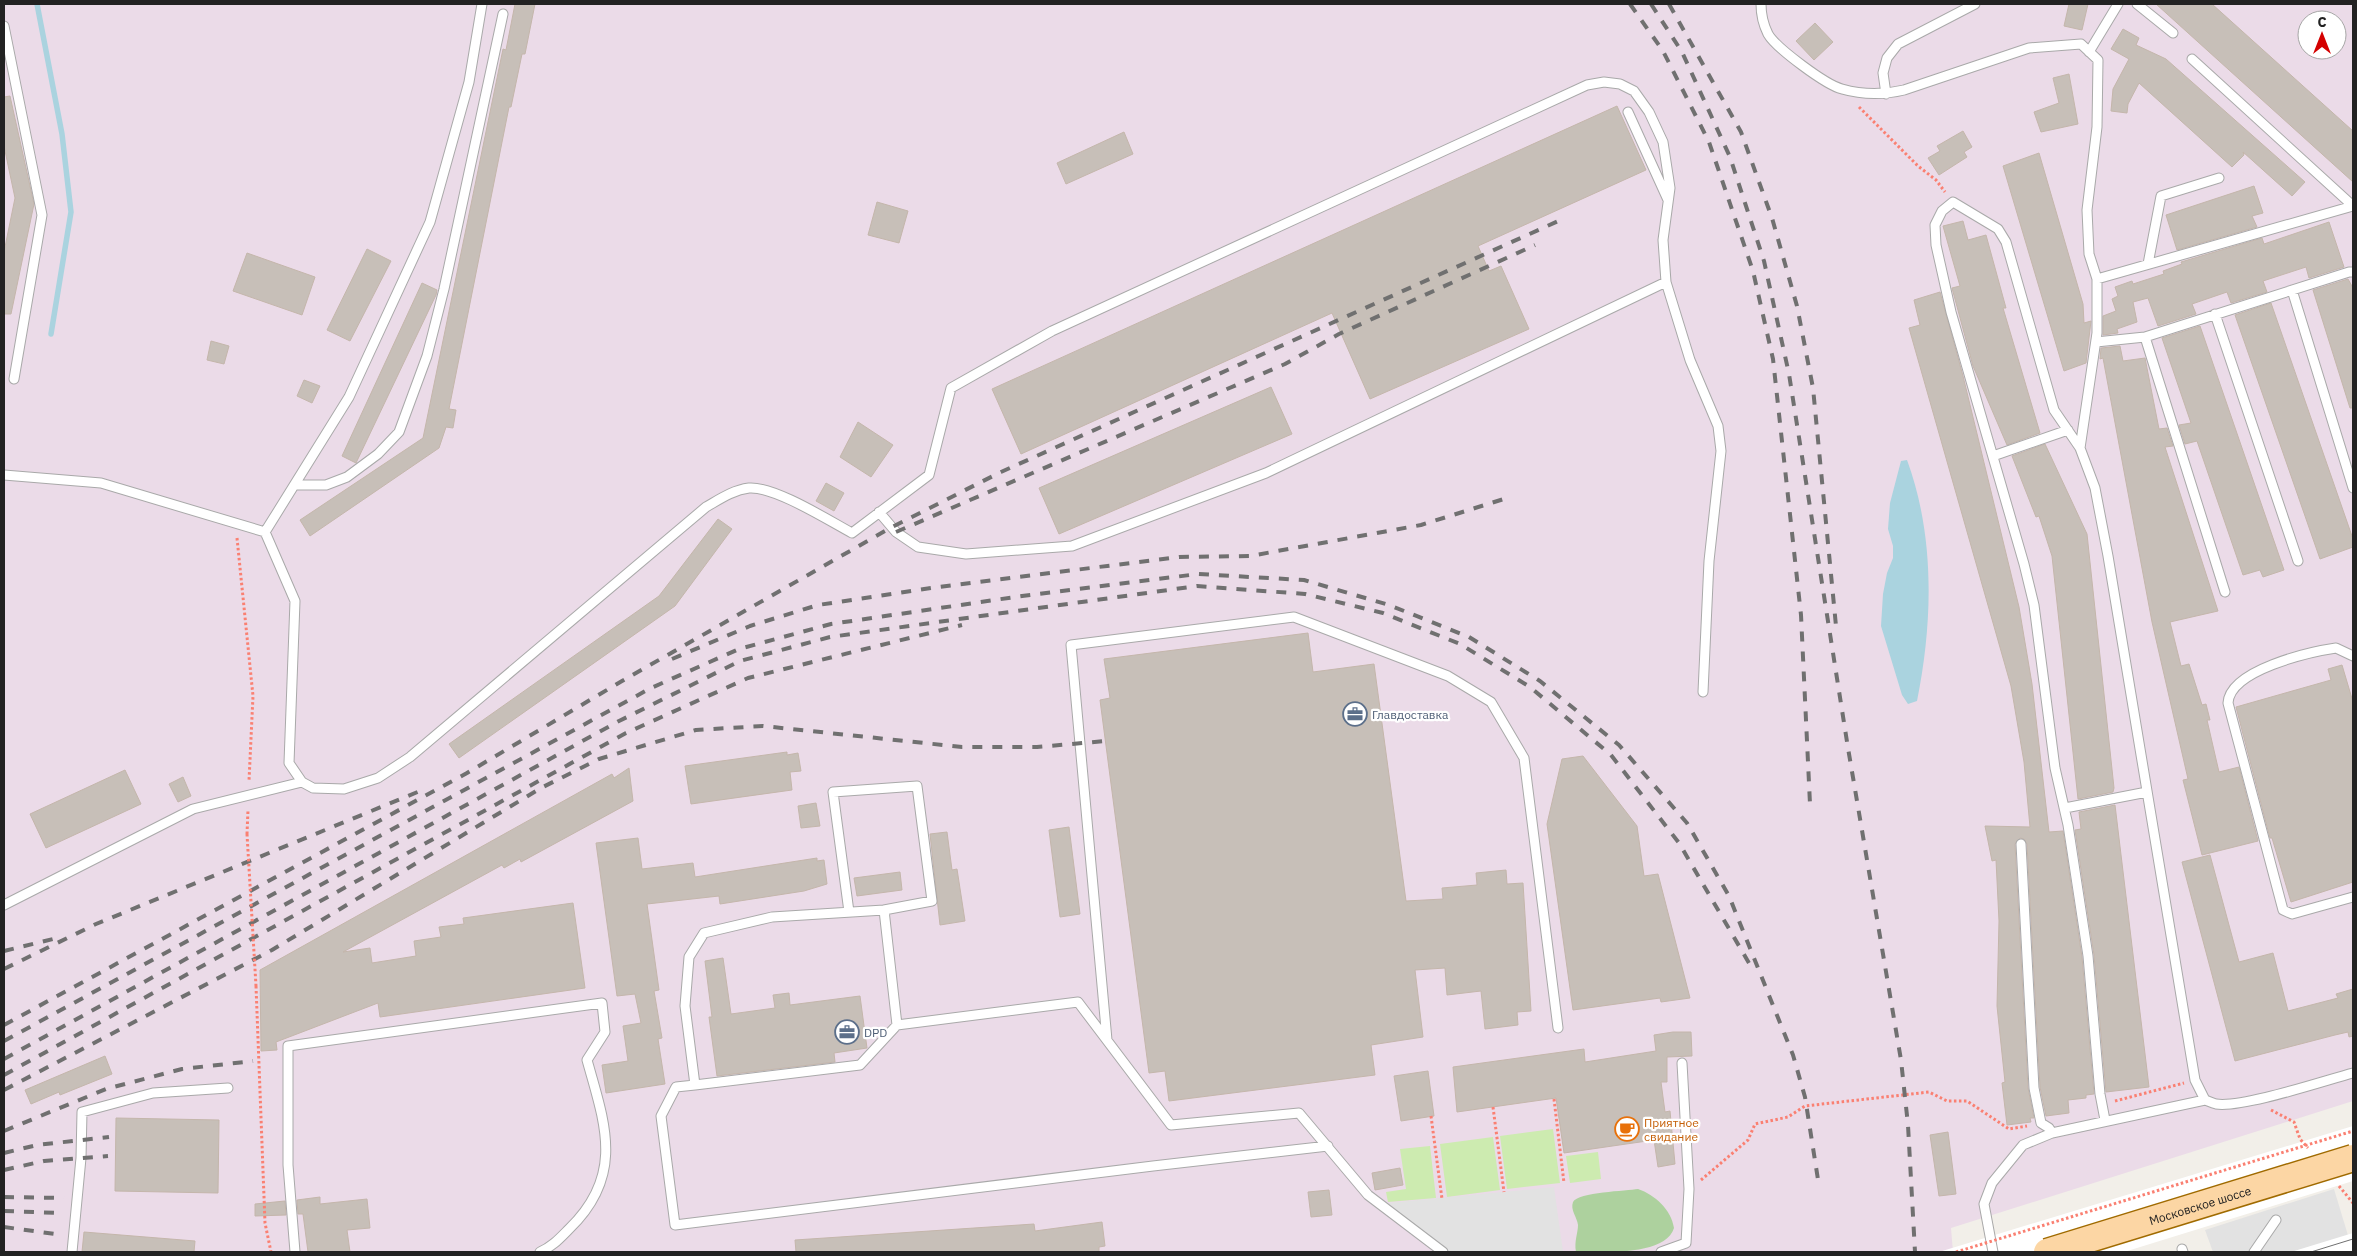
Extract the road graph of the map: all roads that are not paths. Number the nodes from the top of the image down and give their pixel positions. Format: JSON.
{"nodes":[{"id":1,"x":482,"y":4,"type":"edge"},
{"id":2,"x":1761,"y":4,"type":"edge"},
{"id":3,"x":1975,"y":4,"type":"edge"},
{"id":4,"x":2118,"y":4,"type":"edge"},
{"id":5,"x":2137,"y":4,"type":"edge"},
{"id":6,"x":503,"y":14,"type":"dead end"},
{"id":7,"x":4,"y":26,"type":"edge"},
{"id":8,"x":2173,"y":33,"type":"dead end"},
{"id":9,"x":2090,"y":52,"type":"junction"},
{"id":10,"x":2192,"y":59,"type":"dead end"},
{"id":11,"x":1886,"y":94,"type":"junction"},
{"id":12,"x":1628,"y":112,"type":"dead end"},
{"id":13,"x":2219,"y":178,"type":"dead end"},
{"id":14,"x":1668,"y":200,"type":"junction"},
{"id":15,"x":2148,"y":264,"type":"junction"},
{"id":16,"x":2353,"y":272,"type":"edge"},
{"id":17,"x":2096,"y":279,"type":"junction"},
{"id":18,"x":1666,"y":282,"type":"junction"},
{"id":19,"x":2292,"y":290,"type":"junction"},
{"id":20,"x":2215,"y":314,"type":"junction"},
{"id":21,"x":2145,"y":337,"type":"junction"},
{"id":22,"x":2096,"y":342,"type":"junction"},
{"id":23,"x":14,"y":379,"type":"dead end"},
{"id":24,"x":2068,"y":430,"type":"junction"},
{"id":25,"x":2080,"y":448,"type":"junction"},
{"id":26,"x":1993,"y":456,"type":"junction"},
{"id":27,"x":4,"y":475,"type":"edge"},
{"id":28,"x":295,"y":485,"type":"junction"},
{"id":29,"x":2353,"y":488,"type":"edge"},
{"id":30,"x":879,"y":512,"type":"junction"},
{"id":31,"x":265,"y":532,"type":"junction"},
{"id":32,"x":2298,"y":561,"type":"dead end"},
{"id":33,"x":2225,"y":592,"type":"dead end"},
{"id":34,"x":2353,"y":656,"type":"edge"},
{"id":35,"x":1703,"y":692,"type":"dead end"},
{"id":36,"x":302,"y":782,"type":"junction"},
{"id":37,"x":2147,"y":792,"type":"junction"},
{"id":38,"x":2064,"y":808,"type":"junction"},
{"id":39,"x":2021,"y":844,"type":"dead end"},
{"id":40,"x":2353,"y":897,"type":"edge"},
{"id":41,"x":4,"y":905,"type":"edge"},
{"id":42,"x":884,"y":910,"type":"junction"},
{"id":43,"x":849,"y":912,"type":"junction"},
{"id":44,"x":897,"y":1025,"type":"junction"},
{"id":45,"x":1558,"y":1028,"type":"dead end"},
{"id":46,"x":1107,"y":1040,"type":"junction"},
{"id":47,"x":1682,"y":1063,"type":"dead end"},
{"id":48,"x":2353,"y":1073,"type":"edge"},
{"id":49,"x":695,"y":1085,"type":"junction"},
{"id":50,"x":228,"y":1088,"type":"dead end"},
{"id":51,"x":2205,"y":1100,"type":"junction"},
{"id":52,"x":2105,"y":1120,"type":"junction"},
{"id":53,"x":2052,"y":1133,"type":"junction"},
{"id":54,"x":1328,"y":1146,"type":"junction"},
{"id":55,"x":2353,"y":1158,"type":"edge"},
{"id":56,"x":2276,"y":1220,"type":"dead end"},
{"id":57,"x":72,"y":1252,"type":"edge"},
{"id":58,"x":294,"y":1252,"type":"edge"},
{"id":59,"x":540,"y":1252,"type":"edge"},
{"id":60,"x":1443,"y":1252,"type":"edge"},
{"id":61,"x":1661,"y":1252,"type":"edge"},
{"id":62,"x":1993,"y":1252,"type":"edge"},
{"id":63,"x":2047,"y":1252,"type":"edge"},
{"id":64,"x":2254,"y":1252,"type":"edge"}],
"edges":[{"from":1,"to":28,"type":"lane"},
{"from":2,"to":11,"type":"lane"},
{"from":3,"to":11,"type":"lane"},
{"from":4,"to":9,"type":"lane"},
{"from":5,"to":8,"type":"lane"},
{"from":6,"to":28,"type":"lane"},
{"from":7,"to":23,"type":"lane"},
{"from":9,"to":11,"type":"lane"},
{"from":9,"to":17,"type":"lane"},
{"from":10,"to":15,"type":"lane"},
{"from":12,"to":14,"type":"lane"},
{"from":13,"to":15,"type":"lane"},
{"from":14,"to":18,"type":"lane"},
{"from":14,"to":30,"type":"lane"},
{"from":15,"to":17,"type":"lane"},
{"from":16,"to":19,"type":"lane"},
{"from":17,"to":22,"type":"lane"},
{"from":18,"to":30,"type":"lane"},
{"from":18,"to":35,"type":"lane"},
{"from":19,"to":20,"type":"lane"},
{"from":19,"to":29,"type":"lane"},
{"from":20,"to":21,"type":"lane"},
{"from":20,"to":32,"type":"lane"},
{"from":21,"to":22,"type":"lane"},
{"from":21,"to":33,"type":"lane"},
{"from":22,"to":25,"type":"lane"},
{"from":24,"to":25,"type":"lane"},
{"from":24,"to":26,"type":"lane"},
{"from":24,"to":26,"type":"lane"},
{"from":25,"to":37,"type":"lane"},
{"from":26,"to":38,"type":"lane"},
{"from":27,"to":31,"type":"lane"},
{"from":28,"to":31,"type":"lane"},
{"from":30,"to":36,"type":"lane"},
{"from":31,"to":36,"type":"lane"},
{"from":34,"to":40,"type":"lane"},
{"from":36,"to":41,"type":"lane"},
{"from":37,"to":38,"type":"lane"},
{"from":37,"to":51,"type":"lane"},
{"from":38,"to":52,"type":"lane"},
{"from":39,"to":53,"type":"lane"},
{"from":42,"to":43,"type":"lane"},
{"from":42,"to":43,"type":"lane"},
{"from":42,"to":44,"type":"lane"},
{"from":43,"to":49,"type":"lane"},
{"from":44,"to":46,"type":"lane"},
{"from":44,"to":49,"type":"lane"},
{"from":45,"to":46,"type":"lane"},
{"from":46,"to":54,"type":"lane"},
{"from":47,"to":61,"type":"lane"},
{"from":48,"to":51,"type":"lane"},
{"from":49,"to":54,"type":"lane"},
{"from":50,"to":57,"type":"lane"},
{"from":51,"to":52,"type":"lane"},
{"from":52,"to":53,"type":"lane"},
{"from":53,"to":62,"type":"lane"},
{"from":54,"to":60,"type":"lane"},
{"from":55,"to":63,"type":"main road","name":"Московское шоссе","bridge":true},
{"from":56,"to":64,"type":"lane"},
{"from":58,"to":59,"type":"lane"}]}
